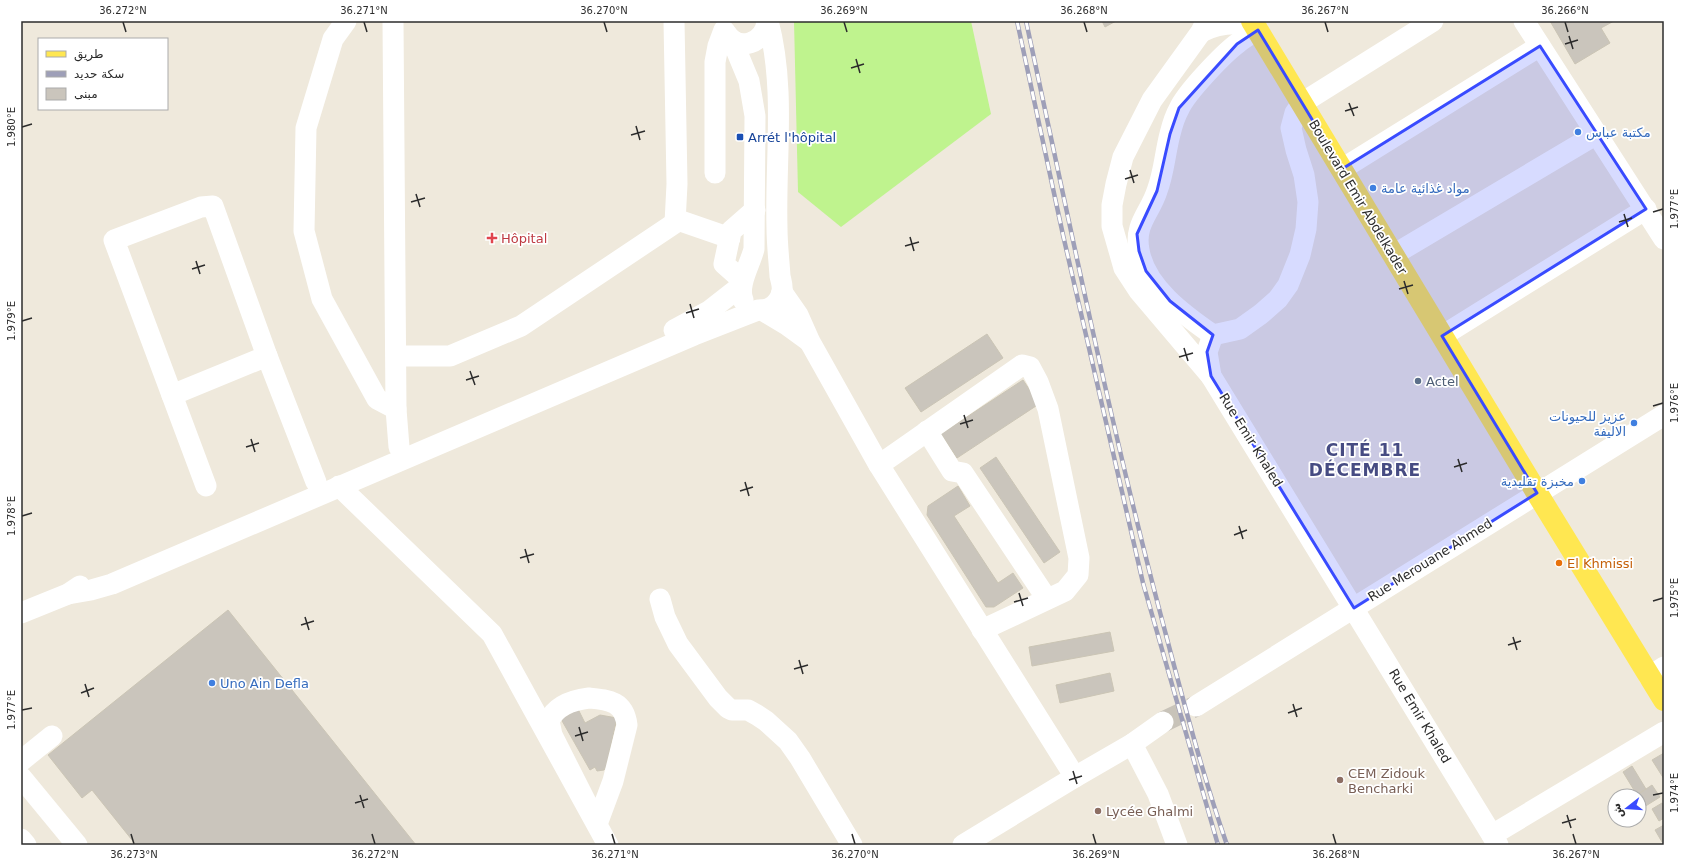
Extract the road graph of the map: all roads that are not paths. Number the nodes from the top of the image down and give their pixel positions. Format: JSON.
{"nodes":[{"id":1,"x":346,"y":21,"type":"edge"},
{"id":2,"x":393,"y":21,"type":"edge"},
{"id":3,"x":674,"y":21,"type":"edge"},
{"id":4,"x":768,"y":21,"type":"edge"},
{"id":5,"x":1433,"y":21,"type":"edge"},
{"id":6,"x":1524,"y":21,"type":"edge"},
{"id":7,"x":1202,"y":25,"type":"edge"},
{"id":8,"x":1255,"y":26,"type":"edge"},
{"id":9,"x":726,"y":30,"type":"edge"},
{"id":10,"x":1540,"y":46,"type":"junction"},
{"id":11,"x":1302,"y":103,"type":"junction"},
{"id":12,"x":1597,"y":134,"type":"junction"},
{"id":13,"x":1342,"y":169,"type":"junction"},
{"id":14,"x":715,"y":173,"type":"dead end"},
{"id":15,"x":1646,"y":209,"type":"junction"},
{"id":16,"x":755,"y":210,"type":"junction"},
{"id":17,"x":675,"y":219,"type":"junction"},
{"id":18,"x":730,"y":238,"type":"junction"},
{"id":19,"x":1664,"y":239,"type":"edge"},
{"id":20,"x":1393,"y":255,"type":"junction"},
{"id":21,"x":743,"y":280,"type":"junction"},
{"id":22,"x":781,"y":286,"type":"junction"},
{"id":23,"x":760,"y":310,"type":"junction"},
{"id":24,"x":1213,"y":334,"type":"junction"},
{"id":25,"x":1442,"y":336,"type":"junction"},
{"id":26,"x":810,"y":342,"type":"junction"},
{"id":27,"x":267,"y":356,"type":"junction"},
{"id":28,"x":396,"y":356,"type":"junction"},
{"id":29,"x":1212,"y":376,"type":"junction"},
{"id":30,"x":172,"y":395,"type":"junction"},
{"id":31,"x":396,"y":409,"type":"junction"},
{"id":32,"x":1664,"y":415,"type":"edge"},
{"id":33,"x":927,"y":431,"type":"junction"},
{"id":34,"x":399,"y":447,"type":"junction"},
{"id":35,"x":879,"y":464,"type":"junction"},
{"id":36,"x":316,"y":482,"type":"junction"},
{"id":37,"x":206,"y":486,"type":"dead end"},
{"id":38,"x":339,"y":486,"type":"junction"},
{"id":39,"x":1536,"y":493,"type":"junction"},
{"id":40,"x":68,"y":594,"type":"junction"},
{"id":41,"x":660,"y":599,"type":"dead end"},
{"id":42,"x":1047,"y":599,"type":"junction"},
{"id":43,"x":1354,"y":608,"type":"junction"},
{"id":44,"x":21,"y":614,"type":"edge"},
{"id":45,"x":982,"y":630,"type":"junction"},
{"id":46,"x":1657,"y":672,"type":"edge"},
{"id":47,"x":1664,"y":700,"type":"edge"},
{"id":48,"x":1196,"y":706,"type":"tunnel mouth"},
{"id":49,"x":1163,"y":722,"type":"tunnel mouth"},
{"id":50,"x":1664,"y":732,"type":"edge"},
{"id":51,"x":52,"y":736,"type":"dead end"},
{"id":52,"x":1132,"y":744,"type":"junction"},
{"id":53,"x":21,"y":761,"type":"edge"},
{"id":54,"x":21,"y":777,"type":"edge"},
{"id":55,"x":1074,"y":777,"type":"junction"},
{"id":56,"x":597,"y":824,"type":"junction"},
{"id":57,"x":21,"y":839,"type":"edge"},
{"id":58,"x":1495,"y":840,"type":"edge"},
{"id":59,"x":26,"y":845,"type":"edge"},
{"id":60,"x":77,"y":845,"type":"edge"},
{"id":61,"x":608,"y":845,"type":"edge"},
{"id":62,"x":852,"y":845,"type":"edge"},
{"id":63,"x":963,"y":845,"type":"edge"},
{"id":64,"x":1177,"y":845,"type":"edge"}],
"edges":[{"from":1,"to":31,"type":"street"},
{"from":2,"to":28,"type":"street"},
{"from":3,"to":17,"type":"street"},
{"from":4,"to":9,"type":"street"},
{"from":4,"to":22,"type":"street"},
{"from":5,"to":11,"type":"street"},
{"from":6,"to":10,"type":"street"},
{"from":7,"to":8,"type":"street"},
{"from":7,"to":29,"type":"street","name":"Rue Emir Khaled"},
{"from":8,"to":11,"type":"main road","name":"Boulevard Emir Abdelkader"},
{"from":8,"to":24,"type":"street"},
{"from":9,"to":14,"type":"street"},
{"from":9,"to":16,"type":"street"},
{"from":10,"to":12,"type":"street"},
{"from":10,"to":13,"type":"street"},
{"from":11,"to":13,"type":"main road","name":"Boulevard Emir Abdelkader"},
{"from":11,"to":24,"type":"street"},
{"from":12,"to":15,"type":"street"},
{"from":12,"to":20,"type":"street"},
{"from":13,"to":20,"type":"main road","name":"Boulevard Emir Abdelkader"},
{"from":15,"to":19,"type":"street"},
{"from":15,"to":25,"type":"street"},
{"from":16,"to":18,"type":"street"},
{"from":16,"to":21,"type":"street"},
{"from":17,"to":18,"type":"street"},
{"from":17,"to":28,"type":"street"},
{"from":18,"to":21,"type":"street"},
{"from":20,"to":25,"type":"main road","name":"Boulevard Emir Abdelkader"},
{"from":21,"to":22,"type":"street"},
{"from":21,"to":23,"type":"street"},
{"from":21,"to":34,"type":"street"},
{"from":22,"to":23,"type":"street"},
{"from":22,"to":26,"type":"street"},
{"from":23,"to":26,"type":"street"},
{"from":23,"to":38,"type":"street"},
{"from":24,"to":29,"type":"street"},
{"from":25,"to":39,"type":"main road","name":"Boulevard Emir Abdelkader"},
{"from":26,"to":35,"type":"street"},
{"from":27,"to":30,"type":"street"},
{"from":27,"to":30,"type":"street"},
{"from":27,"to":36,"type":"street"},
{"from":28,"to":31,"type":"street"},
{"from":29,"to":43,"type":"street","name":"Rue Emir Khaled"},
{"from":30,"to":37,"type":"street"},
{"from":31,"to":34,"type":"street"},
{"from":32,"to":39,"type":"street","name":"Rue Merouane Ahmed"},
{"from":33,"to":35,"type":"street"},
{"from":33,"to":42,"type":"street"},
{"from":33,"to":42,"type":"street"},
{"from":34,"to":36,"type":"street"},
{"from":35,"to":45,"type":"street"},
{"from":36,"to":40,"type":"street"},
{"from":38,"to":40,"type":"street"},
{"from":38,"to":56,"type":"street"},
{"from":39,"to":43,"type":"street","name":"Rue Merouane Ahmed"},
{"from":39,"to":46,"type":"main road","name":"Boulevard Emir Abdelkader"},
{"from":40,"to":44,"type":"street"},
{"from":41,"to":62,"type":"street"},
{"from":42,"to":45,"type":"street"},
{"from":43,"to":48,"type":"street","name":"Rue Merouane Ahmed"},
{"from":43,"to":58,"type":"street","name":"Rue Emir Khaled"},
{"from":45,"to":55,"type":"street"},
{"from":46,"to":47,"type":"main road","name":"Boulevard Emir Abdelkader"},
{"from":49,"to":52,"type":"street"},
{"from":50,"to":58,"type":"street"},
{"from":51,"to":53,"type":"street"},
{"from":52,"to":55,"type":"street"},
{"from":52,"to":64,"type":"street"},
{"from":54,"to":60,"type":"street"},
{"from":55,"to":63,"type":"street"},
{"from":56,"to":56,"type":"street"},
{"from":56,"to":61,"type":"street"},
{"from":57,"to":59,"type":"street"}]}
